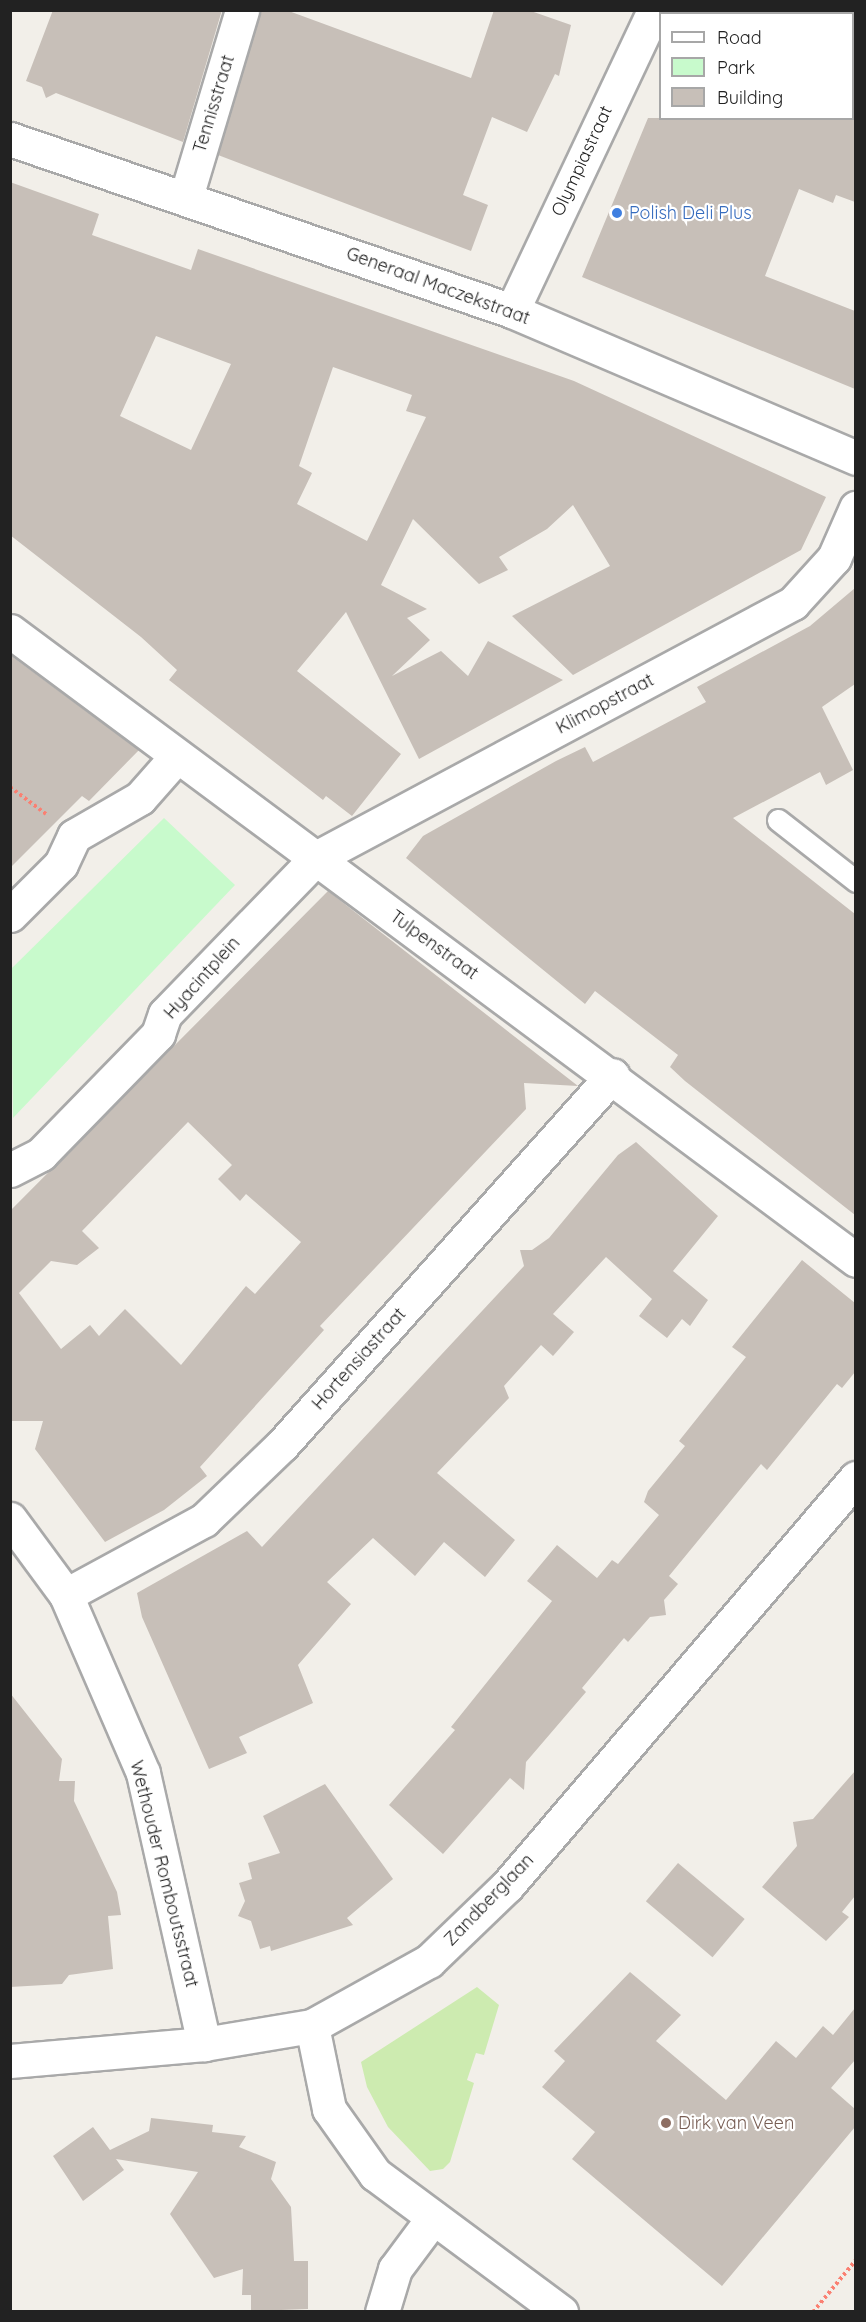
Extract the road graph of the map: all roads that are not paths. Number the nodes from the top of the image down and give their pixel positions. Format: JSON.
{"nodes":[{"id":1,"x":242,"y":10,"type":"edge"},
{"id":2,"x":654,"y":10,"type":"edge"},
{"id":3,"x":10,"y":139,"type":"edge"},
{"id":4,"x":186,"y":197,"type":"junction"},
{"id":5,"x":512,"y":311,"type":"junction"},
{"id":6,"x":855,"y":458,"type":"edge"},
{"id":7,"x":855,"y":508,"type":"edge"},
{"id":8,"x":10,"y":631,"type":"edge"},
{"id":9,"x":177,"y":756,"type":"junction"},
{"id":10,"x":778,"y":820,"type":"dead end"},
{"id":11,"x":316,"y":858,"type":"junction"},
{"id":12,"x":855,"y":881,"type":"edge"},
{"id":13,"x":10,"y":915,"type":"edge"},
{"id":14,"x":612,"y":1075,"type":"junction"},
{"id":15,"x":10,"y":1170,"type":"edge"},
{"id":16,"x":855,"y":1260,"type":"edge"},
{"id":17,"x":855,"y":1478,"type":"edge"},
{"id":18,"x":10,"y":1519,"type":"edge"},
{"id":19,"x":66,"y":1594,"type":"junction"},
{"id":20,"x":312,"y":2026,"type":"junction"},
{"id":21,"x":204,"y":2044,"type":"junction"},
{"id":22,"x":10,"y":2061,"type":"edge"},
{"id":23,"x":433,"y":2218,"type":"junction"},
{"id":24,"x":382,"y":2312,"type":"edge"},
{"id":25,"x":561,"y":2312,"type":"edge"}],
"edges":[{"from":1,"to":4,"type":"street","name":"Tennisstraat"},
{"from":2,"to":5,"type":"street","name":"Olympiastraat"},
{"from":3,"to":4,"type":"street","name":"Generaal Maczekstraat"},
{"from":4,"to":5,"type":"street","name":"Generaal Maczekstraat"},
{"from":5,"to":6,"type":"street","name":"Generaal Maczekstraat"},
{"from":7,"to":11,"type":"street","name":"Klimopstraat"},
{"from":8,"to":9,"type":"street","name":"Tulpenstraat"},
{"from":9,"to":11,"type":"street","name":"Tulpenstraat"},
{"from":9,"to":13,"type":"street"},
{"from":10,"to":12,"type":"lane"},
{"from":11,"to":14,"type":"street","name":"Tulpenstraat"},
{"from":11,"to":15,"type":"street","name":"Hyacintplein"},
{"from":14,"to":16,"type":"street","name":"Tulpenstraat"},
{"from":14,"to":19,"type":"street","name":"Hortensiastraat"},
{"from":17,"to":20,"type":"street","name":"Zandberglaan"},
{"from":18,"to":19,"type":"street","name":"Wethouder Romboutsstraat"},
{"from":19,"to":21,"type":"street","name":"Wethouder Romboutsstraat"},
{"from":20,"to":21,"type":"street","name":"Zandberglaan"},
{"from":20,"to":23,"type":"street"},
{"from":21,"to":22,"type":"street","name":"Zandberglaan"},
{"from":23,"to":24,"type":"street"},
{"from":23,"to":25,"type":"street"}]}
